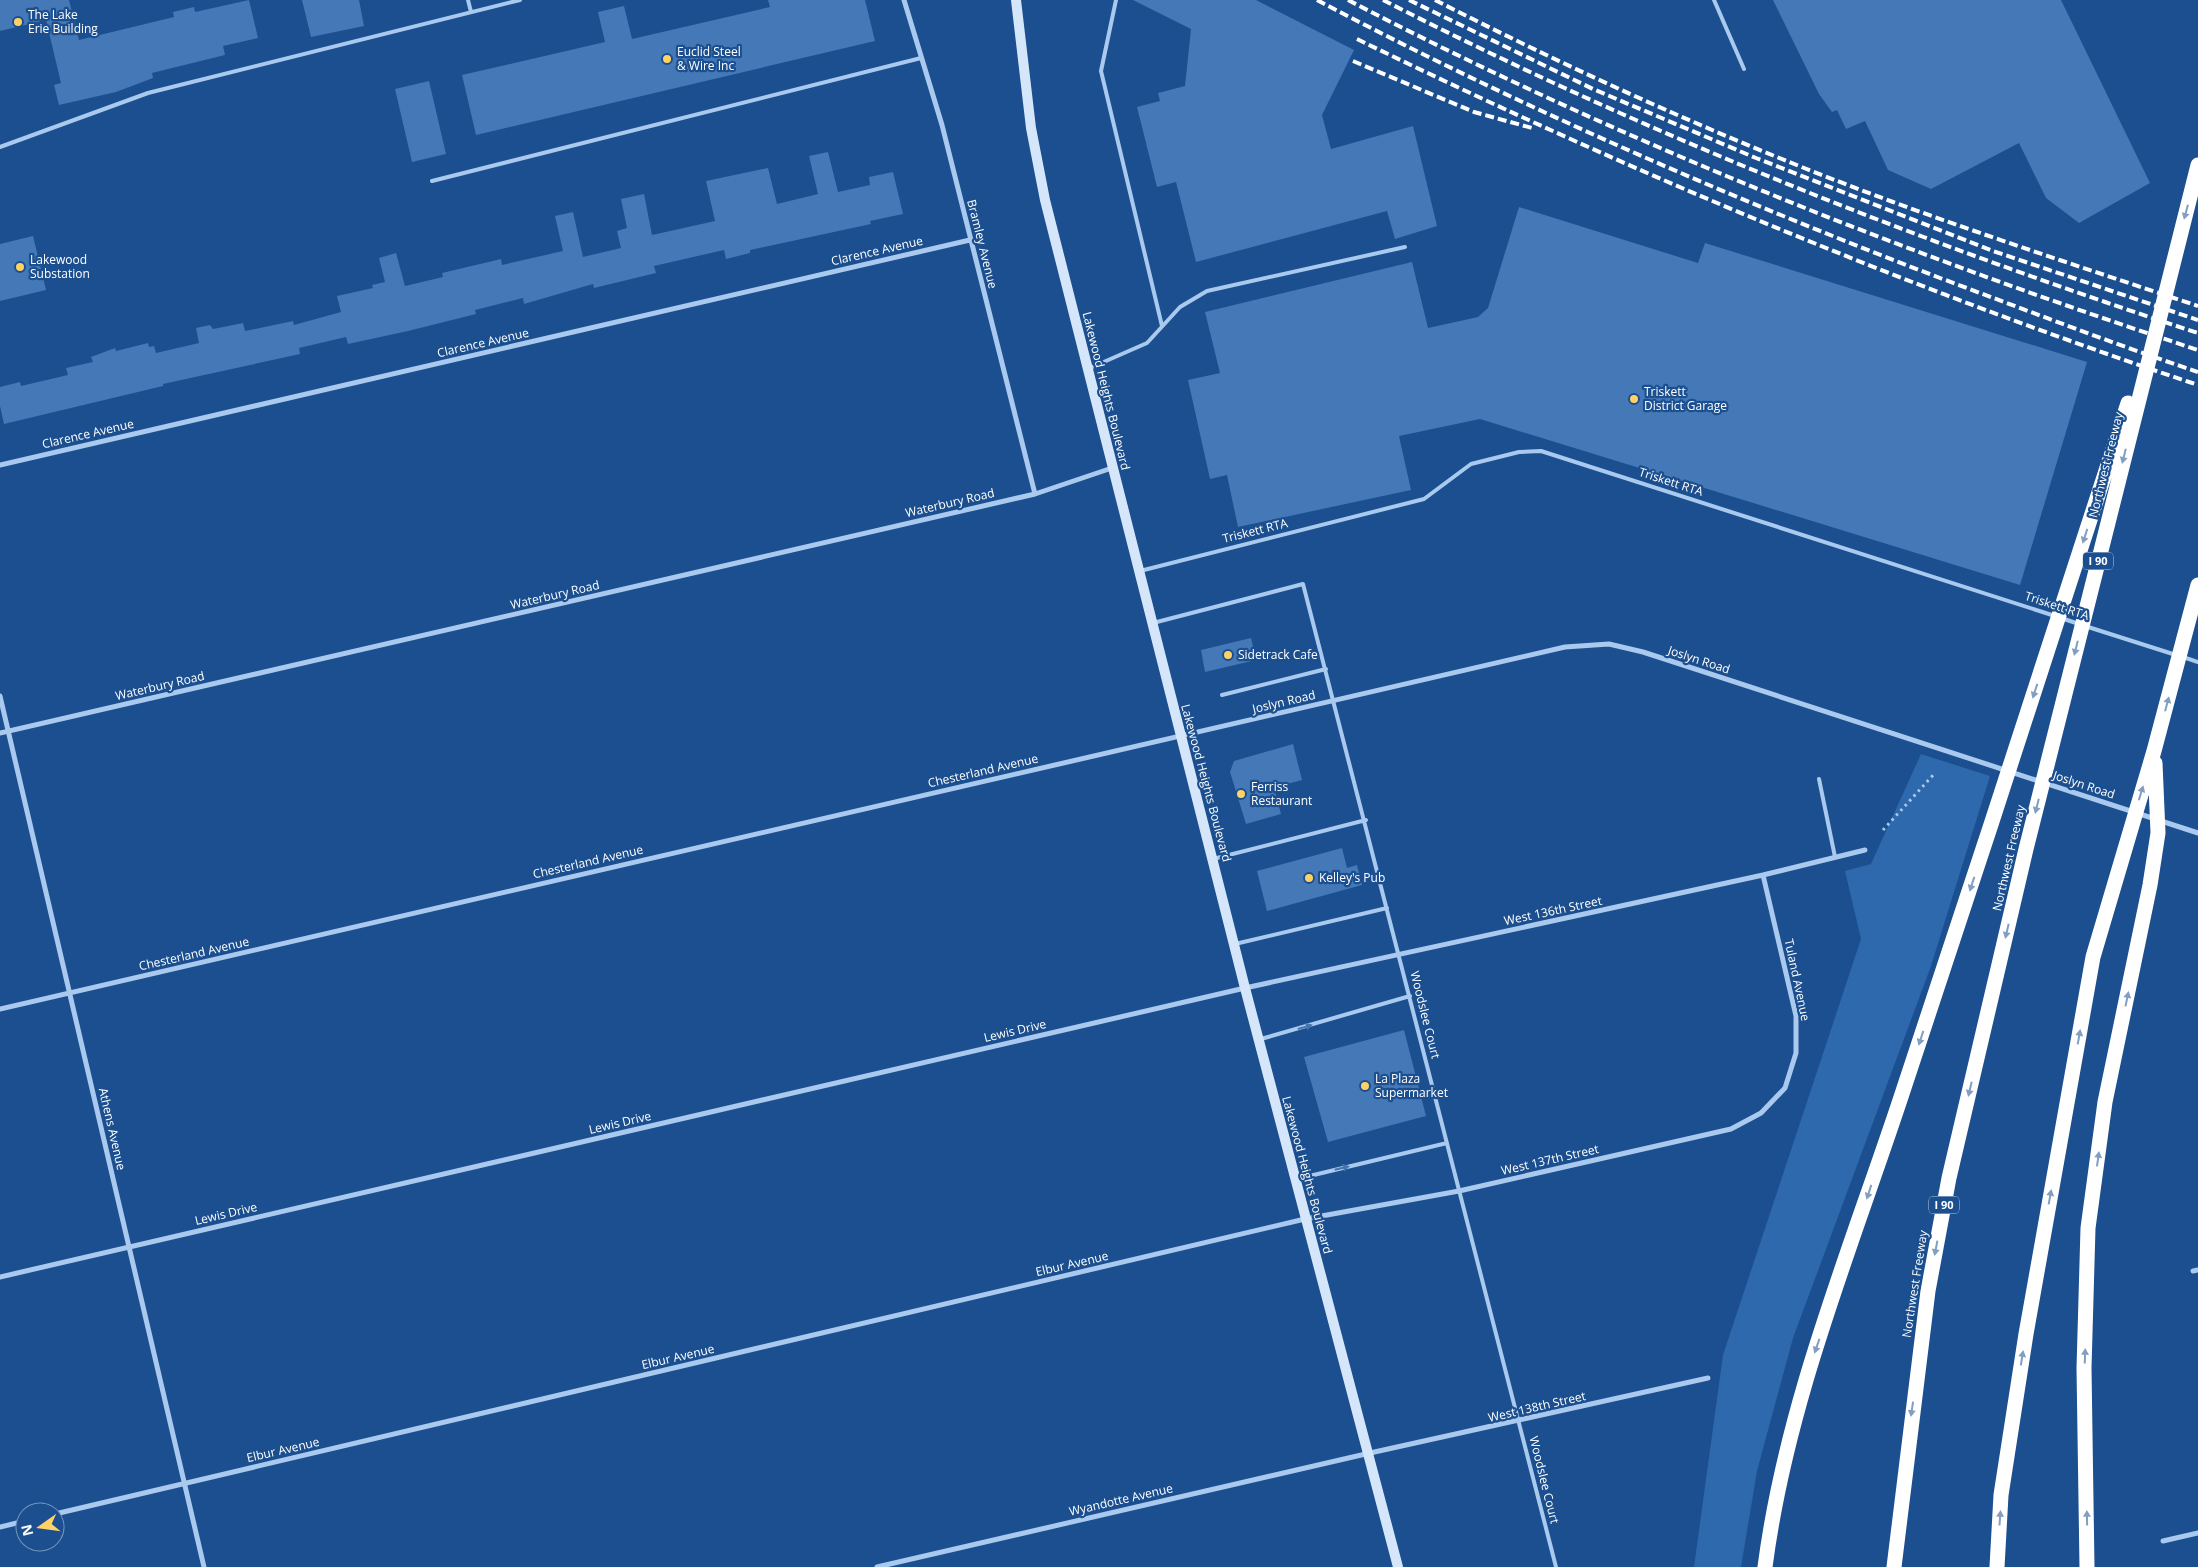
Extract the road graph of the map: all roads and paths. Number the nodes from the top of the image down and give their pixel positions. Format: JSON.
{"nodes":[{"id":1,"x":468,"y":0,"type":"edge"},
{"id":2,"x":520,"y":0,"type":"edge"},
{"id":3,"x":904,"y":0,"type":"edge"},
{"id":4,"x":1016,"y":0,"type":"edge"},
{"id":5,"x":1116,"y":0,"type":"edge"},
{"id":6,"x":1714,"y":0,"type":"edge"},
{"id":7,"x":470,"y":12,"type":"junction"},
{"id":8,"x":922,"y":58,"type":"junction"},
{"id":9,"x":1744,"y":69,"type":"dead end"},
{"id":10,"x":0,"y":147,"type":"edge"},
{"id":11,"x":2198,"y":165,"type":"edge"},
{"id":12,"x":432,"y":181,"type":"dead end"},
{"id":13,"x":970,"y":240,"type":"junction"},
{"id":14,"x":1405,"y":247,"type":"dead end"},
{"id":15,"x":2170,"y":273,"type":"junction"},
{"id":16,"x":1162,"y":326,"type":"junction"},
{"id":17,"x":1088,"y":369,"type":"junction"},
{"id":18,"x":0,"y":465,"type":"edge"},
{"id":19,"x":1112,"y":468,"type":"junction"},
{"id":20,"x":1035,"y":494,"type":"junction"},
{"id":21,"x":1140,"y":571,"type":"junction"},
{"id":22,"x":2198,"y":585,"type":"edge"},
{"id":23,"x":1153,"y":623,"type":"junction"},
{"id":24,"x":2198,"y":662,"type":"edge"},
{"id":25,"x":1326,"y":669,"type":"junction"},
{"id":26,"x":1222,"y":695,"type":"dead end"},
{"id":27,"x":0,"y":696,"type":"edge"},
{"id":28,"x":1334,"y":701,"type":"junction"},
{"id":29,"x":9,"y":732,"type":"junction"},
{"id":30,"x":0,"y":733,"type":"edge"},
{"id":31,"x":1181,"y":736,"type":"junction"},
{"id":32,"x":2154,"y":751,"type":"junction"},
{"id":33,"x":1935,"y":773,"type":"dead end"},
{"id":34,"x":1819,"y":779,"type":"dead end"},
{"id":35,"x":1366,"y":820,"type":"junction"},
{"id":36,"x":1883,"y":830,"type":"dead end"},
{"id":37,"x":2198,"y":834,"type":"edge"},
{"id":38,"x":1865,"y":850,"type":"dead end"},
{"id":39,"x":1835,"y":857,"type":"junction"},
{"id":40,"x":1213,"y":859,"type":"junction"},
{"id":41,"x":1763,"y":875,"type":"junction"},
{"id":42,"x":1387,"y":908,"type":"junction"},
{"id":43,"x":1234,"y":944,"type":"junction"},
{"id":44,"x":1399,"y":954,"type":"junction"},
{"id":45,"x":1245,"y":988,"type":"junction"},
{"id":46,"x":70,"y":992,"type":"junction"},
{"id":47,"x":1410,"y":996,"type":"junction"},
{"id":48,"x":0,"y":1009,"type":"edge"},
{"id":49,"x":1258,"y":1040,"type":"junction"},
{"id":50,"x":1785,"y":1088,"type":"joint"},
{"id":51,"x":1447,"y":1143,"type":"junction"},
{"id":52,"x":1295,"y":1180,"type":"junction"},
{"id":53,"x":1460,"y":1191,"type":"junction"},
{"id":54,"x":1305,"y":1219,"type":"junction"},
{"id":55,"x":129,"y":1247,"type":"junction"},
{"id":56,"x":0,"y":1277,"type":"edge"},
{"id":57,"x":1708,"y":1378,"type":"dead end"},
{"id":58,"x":1519,"y":1422,"type":"junction"},
{"id":59,"x":1370,"y":1453,"type":"junction"},
{"id":60,"x":184,"y":1483,"type":"junction"},
{"id":61,"x":65,"y":1512,"type":"edge"},
{"id":62,"x":15,"y":1523,"type":"edge"},
{"id":63,"x":0,"y":1527,"type":"edge"},
{"id":64,"x":2198,"y":1533,"type":"edge"},
{"id":65,"x":2163,"y":1541,"type":"dead end"},
{"id":66,"x":204,"y":1567,"type":"edge"},
{"id":67,"x":877,"y":1567,"type":"edge"},
{"id":68,"x":1398,"y":1567,"type":"edge"},
{"id":69,"x":1556,"y":1567,"type":"edge"},
{"id":70,"x":1765,"y":1567,"type":"edge"},
{"id":71,"x":1894,"y":1567,"type":"edge"},
{"id":72,"x":1996,"y":1567,"type":"edge"},
{"id":73,"x":2088,"y":1567,"type":"edge"}],
"edges":[{"from":1,"to":7,"type":"lane"},
{"from":2,"to":7,"type":"lane"},
{"from":3,"to":8,"type":"street","name":"Bramley Avenue"},
{"from":4,"to":17,"type":"main road","name":"Lakewood Heights Boulevard"},
{"from":5,"to":16,"type":"lane"},
{"from":6,"to":9,"type":"lane"},
{"from":7,"to":10,"type":"lane"},
{"from":8,"to":12,"type":"lane"},
{"from":8,"to":13,"type":"street","name":"Bramley Avenue"},
{"from":11,"to":15,"type":"highway","name":"Northwest Freeway","number":"I 90","one_way":true},
{"from":13,"to":18,"type":"street","name":"Clarence Avenue"},
{"from":13,"to":20,"type":"street","name":"Bramley Avenue"},
{"from":14,"to":16,"type":"lane"},
{"from":15,"to":70,"type":"highway","one_way":true},
{"from":15,"to":71,"type":"highway","name":"Northwest Freeway","number":"I 90","one_way":true},
{"from":16,"to":17,"type":"lane"},
{"from":17,"to":19,"type":"main road","name":"Lakewood Heights Boulevard"},
{"from":19,"to":20,"type":"street","name":"Waterbury Road"},
{"from":19,"to":21,"type":"main road","name":"Lakewood Heights Boulevard"},
{"from":20,"to":29,"type":"street","name":"Waterbury Road"},
{"from":21,"to":23,"type":"main road","name":"Lakewood Heights Boulevard"},
{"from":21,"to":24,"type":"lane","name":"Triskett RTA"},
{"from":32,"to":22,"type":"highway","one_way":true},
{"from":23,"to":25,"type":"lane","name":"Woodslee Court"},
{"from":23,"to":31,"type":"main road","name":"Lakewood Heights Boulevard"},
{"from":25,"to":26,"type":"lane"},
{"from":25,"to":28,"type":"lane","name":"Woodslee Court"},
{"from":27,"to":29,"type":"street","name":"Athens Avenue"},
{"from":28,"to":31,"type":"street","name":"Joslyn Road"},
{"from":28,"to":35,"type":"lane","name":"Woodslee Court"},
{"from":28,"to":37,"type":"street","name":"Joslyn Road"},
{"from":29,"to":30,"type":"street","name":"Waterbury Road"},
{"from":29,"to":46,"type":"street","name":"Athens Avenue"},
{"from":31,"to":40,"type":"main road","name":"Lakewood Heights Boulevard"},
{"from":31,"to":46,"type":"street","name":"Chesterland Avenue"},
{"from":72,"to":32,"type":"highway","one_way":true},
{"from":73,"to":32,"type":"highway","one_way":true},
{"from":33,"to":36,"type":"path"},
{"from":34,"to":39,"type":"lane"},
{"from":35,"to":40,"type":"lane"},
{"from":35,"to":42,"type":"lane","name":"Woodslee Court"},
{"from":38,"to":39,"type":"street","name":"West 136th Street"},
{"from":39,"to":41,"type":"street","name":"West 136th Street"},
{"from":40,"to":43,"type":"main road","name":"Lakewood Heights Boulevard"},
{"from":41,"to":44,"type":"street","name":"West 136th Street"},
{"from":41,"to":50,"type":"street","name":"Tuland Avenue"},
{"from":42,"to":43,"type":"lane"},
{"from":42,"to":44,"type":"lane","name":"Woodslee Court"},
{"from":43,"to":45,"type":"main road","name":"Lakewood Heights Boulevard"},
{"from":44,"to":45,"type":"street","name":"West 136th Street"},
{"from":44,"to":47,"type":"lane","name":"Woodslee Court"},
{"from":45,"to":49,"type":"main road","name":"Lakewood Heights Boulevard"},
{"from":45,"to":55,"type":"street","name":"Lewis Drive"},
{"from":46,"to":48,"type":"street","name":"Chesterland Avenue"},
{"from":46,"to":55,"type":"street","name":"Athens Avenue"},
{"from":49,"to":47,"type":"lane","one_way":true},
{"from":47,"to":51,"type":"lane","name":"Woodslee Court"},
{"from":49,"to":52,"type":"main road","name":"Lakewood Heights Boulevard"},
{"from":50,"to":53,"type":"street","name":"West 137th Street"},
{"from":52,"to":51,"type":"lane","one_way":true},
{"from":51,"to":53,"type":"lane","name":"Woodslee Court"},
{"from":52,"to":54,"type":"main road","name":"Lakewood Heights Boulevard"},
{"from":53,"to":54,"type":"street","name":"West 137th Street"},
{"from":53,"to":58,"type":"lane","name":"Woodslee Court"},
{"from":54,"to":59,"type":"main road","name":"Lakewood Heights Boulevard"},
{"from":54,"to":60,"type":"street","name":"Elbur Avenue"},
{"from":55,"to":56,"type":"street","name":"Lewis Drive"},
{"from":55,"to":60,"type":"street","name":"Athens Avenue"},
{"from":57,"to":58,"type":"street","name":"West 138th Street"},
{"from":58,"to":59,"type":"street","name":"West 138th Street"},
{"from":58,"to":69,"type":"lane","name":"Woodslee Court"},
{"from":59,"to":67,"type":"street","name":"Wyandotte Avenue"},
{"from":59,"to":68,"type":"main road","name":"Lakewood Heights Boulevard"},
{"from":60,"to":61,"type":"street","name":"Elbur Avenue"},
{"from":60,"to":66,"type":"street","name":"Athens Avenue"},
{"from":62,"to":63,"type":"street"},
{"from":64,"to":65,"type":"street"}]}
